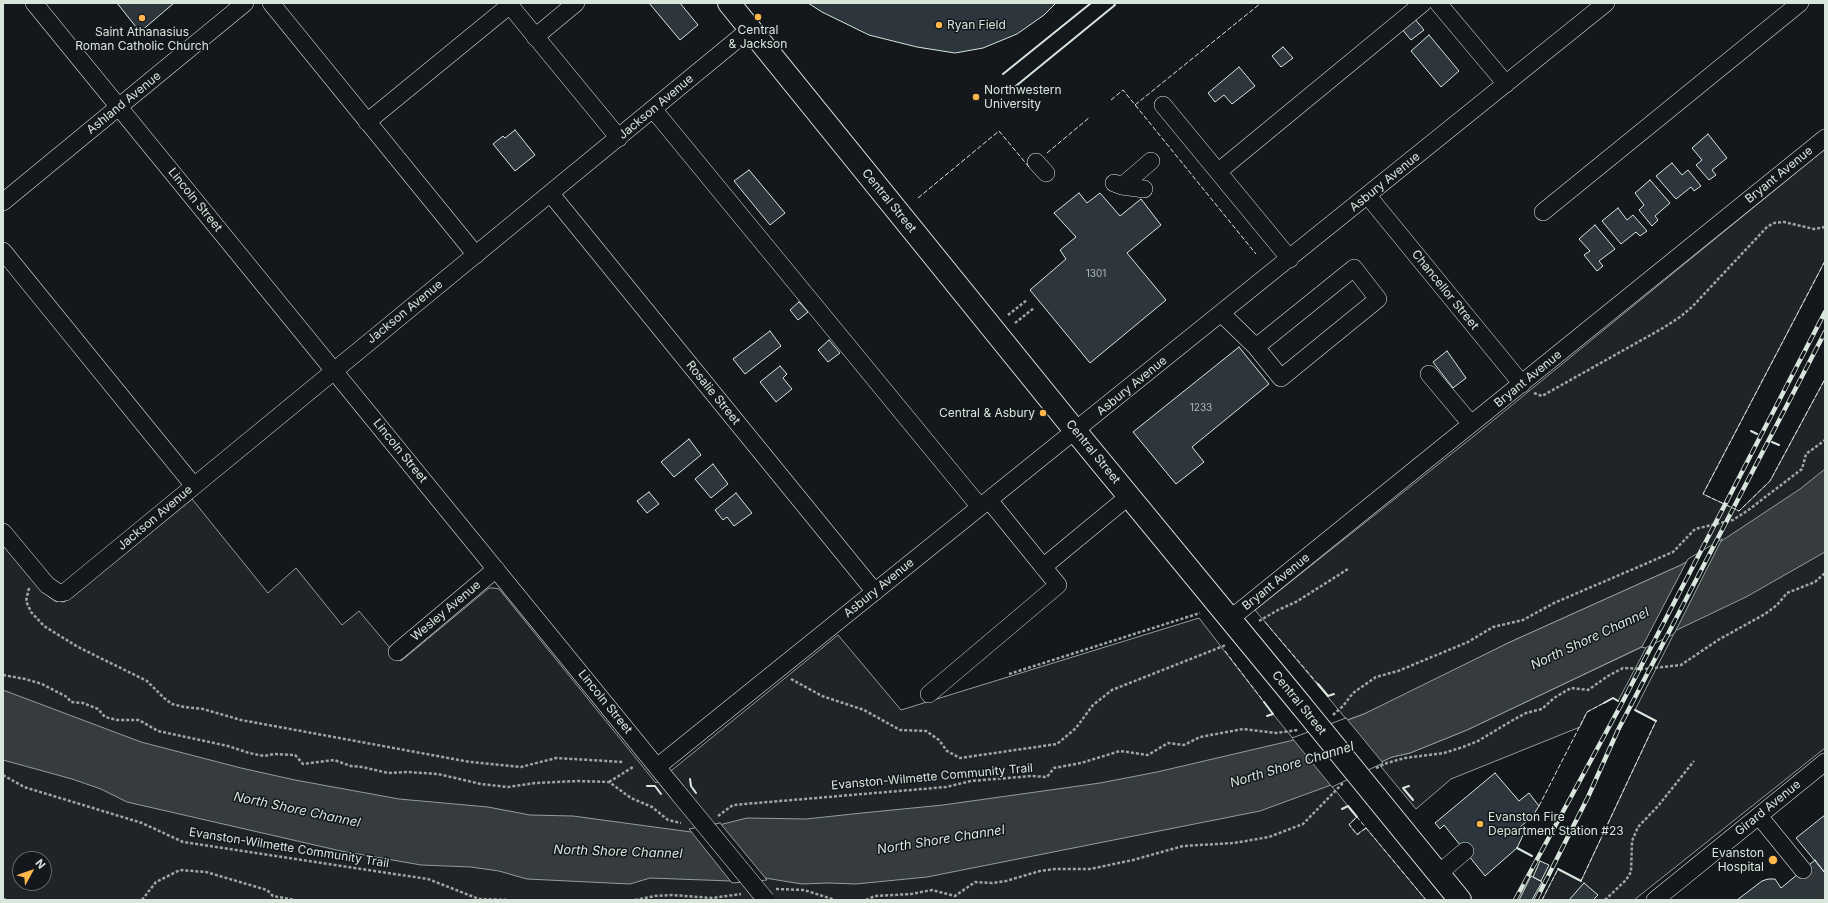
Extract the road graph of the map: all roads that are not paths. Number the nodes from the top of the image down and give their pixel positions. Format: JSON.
{"nodes":[{"id":1,"x":34,"y":3,"type":"edge"},
{"id":2,"x":245,"y":3,"type":"edge"},
{"id":3,"x":271,"y":3,"type":"edge"},
{"id":4,"x":576,"y":3,"type":"edge"},
{"id":5,"x":729,"y":3,"type":"edge"},
{"id":6,"x":1423,"y":3,"type":"edge"},
{"id":7,"x":1438,"y":3,"type":"edge"},
{"id":8,"x":1606,"y":3,"type":"edge"},
{"id":9,"x":1800,"y":3,"type":"edge"},
{"id":10,"x":509,"y":4,"type":"edge"},
{"id":11,"x":750,"y":29,"type":"junction"},
{"id":12,"x":535,"y":37,"type":"junction"},
{"id":13,"x":1506,"y":84,"type":"junction"},
{"id":14,"x":1164,"y":105,"type":"dead end"},
{"id":15,"x":119,"y":107,"type":"junction"},
{"id":16,"x":653,"y":109,"type":"junction"},
{"id":17,"x":368,"y":122,"type":"junction"},
{"id":18,"x":619,"y":138,"type":"junction"},
{"id":19,"x":1825,"y":138,"type":"edge"},
{"id":20,"x":1151,"y":161,"type":"dead end"},
{"id":21,"x":1219,"y":171,"type":"junction"},
{"id":22,"x":1144,"y":189,"type":"dead end"},
{"id":23,"x":551,"y":194,"type":"junction"},
{"id":24,"x":1368,"y":196,"type":"junction"},
{"id":25,"x":3,"y":202,"type":"edge"},
{"id":26,"x":1543,"y":212,"type":"dead end"},
{"id":27,"x":3,"y":251,"type":"edge"},
{"id":28,"x":476,"y":255,"type":"junction"},
{"id":29,"x":1290,"y":259,"type":"junction"},
{"id":30,"x":1222,"y":314,"type":"junction"},
{"id":31,"x":1256,"y":347,"type":"junction"},
{"id":32,"x":334,"y":370,"type":"junction"},
{"id":33,"x":1429,"y":374,"type":"dead end"},
{"id":34,"x":1522,"y":384,"type":"junction"},
{"id":35,"x":1471,"y":424,"type":"junction"},
{"id":36,"x":1075,"y":431,"type":"junction"},
{"id":37,"x":194,"y":486,"type":"junction"},
{"id":38,"x":1129,"y":496,"type":"junction"},
{"id":39,"x":985,"y":504,"type":"junction"},
{"id":40,"x":3,"y":532,"type":"edge"},
{"id":41,"x":1043,"y":567,"type":"junction"},
{"id":42,"x":496,"y":569,"type":"junction"},
{"id":43,"x":875,"y":592,"type":"junction"},
{"id":44,"x":1230,"y":619,"type":"junction"},
{"id":45,"x":396,"y":652,"type":"dead end"},
{"id":46,"x":929,"y":694,"type":"dead end"},
{"id":47,"x":1825,"y":762,"type":"edge"},
{"id":48,"x":657,"y":767,"type":"junction"},
{"id":49,"x":1759,"y":816,"type":"junction"},
{"id":50,"x":1465,"y":851,"type":"dead end"},
{"id":51,"x":1802,"y":870,"type":"tunnel mouth"},
{"id":52,"x":1438,"y":874,"type":"junction"},
{"id":53,"x":769,"y":895,"type":"edge"},
{"id":54,"x":1460,"y":900,"type":"edge"},
{"id":55,"x":1655,"y":900,"type":"edge"}],
"edges":[{"from":1,"to":15,"type":"street","name":"Lincoln Street"},
{"from":2,"to":15,"type":"street","name":"Ashland Avenue"},
{"from":3,"to":17,"type":"street"},
{"from":4,"to":12,"type":"street"},
{"from":5,"to":11,"type":"main road","name":"Central Street"},
{"from":6,"to":21,"type":"street"},
{"from":7,"to":13,"type":"street"},
{"from":8,"to":13,"type":"street","name":"Asbury Avenue"},
{"from":9,"to":26,"type":"street"},
{"from":10,"to":12,"type":"street"},
{"from":10,"to":17,"type":"street"},
{"from":11,"to":16,"type":"street","name":"Jackson Avenue"},
{"from":11,"to":36,"type":"main road","name":"Central Street"},
{"from":12,"to":18,"type":"street"},
{"from":13,"to":24,"type":"street","name":"Asbury Avenue"},
{"from":14,"to":21,"type":"street"},
{"from":15,"to":25,"type":"street","name":"Ashland Avenue"},
{"from":15,"to":32,"type":"street","name":"Lincoln Street"},
{"from":16,"to":18,"type":"street","name":"Jackson Avenue"},
{"from":16,"to":39,"type":"street"},
{"from":17,"to":28,"type":"street"},
{"from":18,"to":23,"type":"street","name":"Jackson Avenue"},
{"from":19,"to":34,"type":"street","name":"Bryant Avenue"},
{"from":20,"to":22,"type":"street"},
{"from":21,"to":29,"type":"street"},
{"from":23,"to":28,"type":"street","name":"Jackson Avenue"},
{"from":23,"to":43,"type":"street","name":"Rosalie Street"},
{"from":24,"to":29,"type":"street","name":"Asbury Avenue"},
{"from":24,"to":34,"type":"street","name":"Chancellor Street"},
{"from":27,"to":37,"type":"street"},
{"from":28,"to":32,"type":"street","name":"Jackson Avenue"},
{"from":29,"to":30,"type":"street","name":"Asbury Avenue"},
{"from":30,"to":31,"type":"street"},
{"from":30,"to":36,"type":"street","name":"Asbury Avenue"},
{"from":31,"to":31,"type":"street"},
{"from":32,"to":37,"type":"street","name":"Jackson Avenue"},
{"from":32,"to":42,"type":"street","name":"Lincoln Street"},
{"from":33,"to":35,"type":"street"},
{"from":34,"to":35,"type":"street","name":"Bryant Avenue"},
{"from":35,"to":44,"type":"street","name":"Bryant Avenue"},
{"from":36,"to":38,"type":"main road","name":"Central Street"},
{"from":36,"to":39,"type":"street","name":"Asbury Avenue"},
{"from":37,"to":40,"type":"street","name":"Jackson Avenue"},
{"from":38,"to":41,"type":"street"},
{"from":38,"to":44,"type":"main road","name":"Central Street"},
{"from":39,"to":41,"type":"street"},
{"from":39,"to":43,"type":"street","name":"Asbury Avenue"},
{"from":41,"to":46,"type":"street"},
{"from":42,"to":45,"type":"street","name":"Wesley Avenue"},
{"from":42,"to":48,"type":"street","name":"Lincoln Street"},
{"from":43,"to":48,"type":"street","name":"Asbury Avenue"},
{"from":44,"to":52,"type":"main road","name":"Central Street","bridge":true},
{"from":47,"to":49,"type":"street","name":"Girard Avenue"},
{"from":48,"to":53,"type":"street","name":"Lincoln Street","bridge":true},
{"from":49,"to":51,"type":"street"},
{"from":49,"to":55,"type":"street","name":"Girard Avenue"},
{"from":50,"to":52,"type":"street"},
{"from":52,"to":54,"type":"main road","name":"Central Street"}]}
